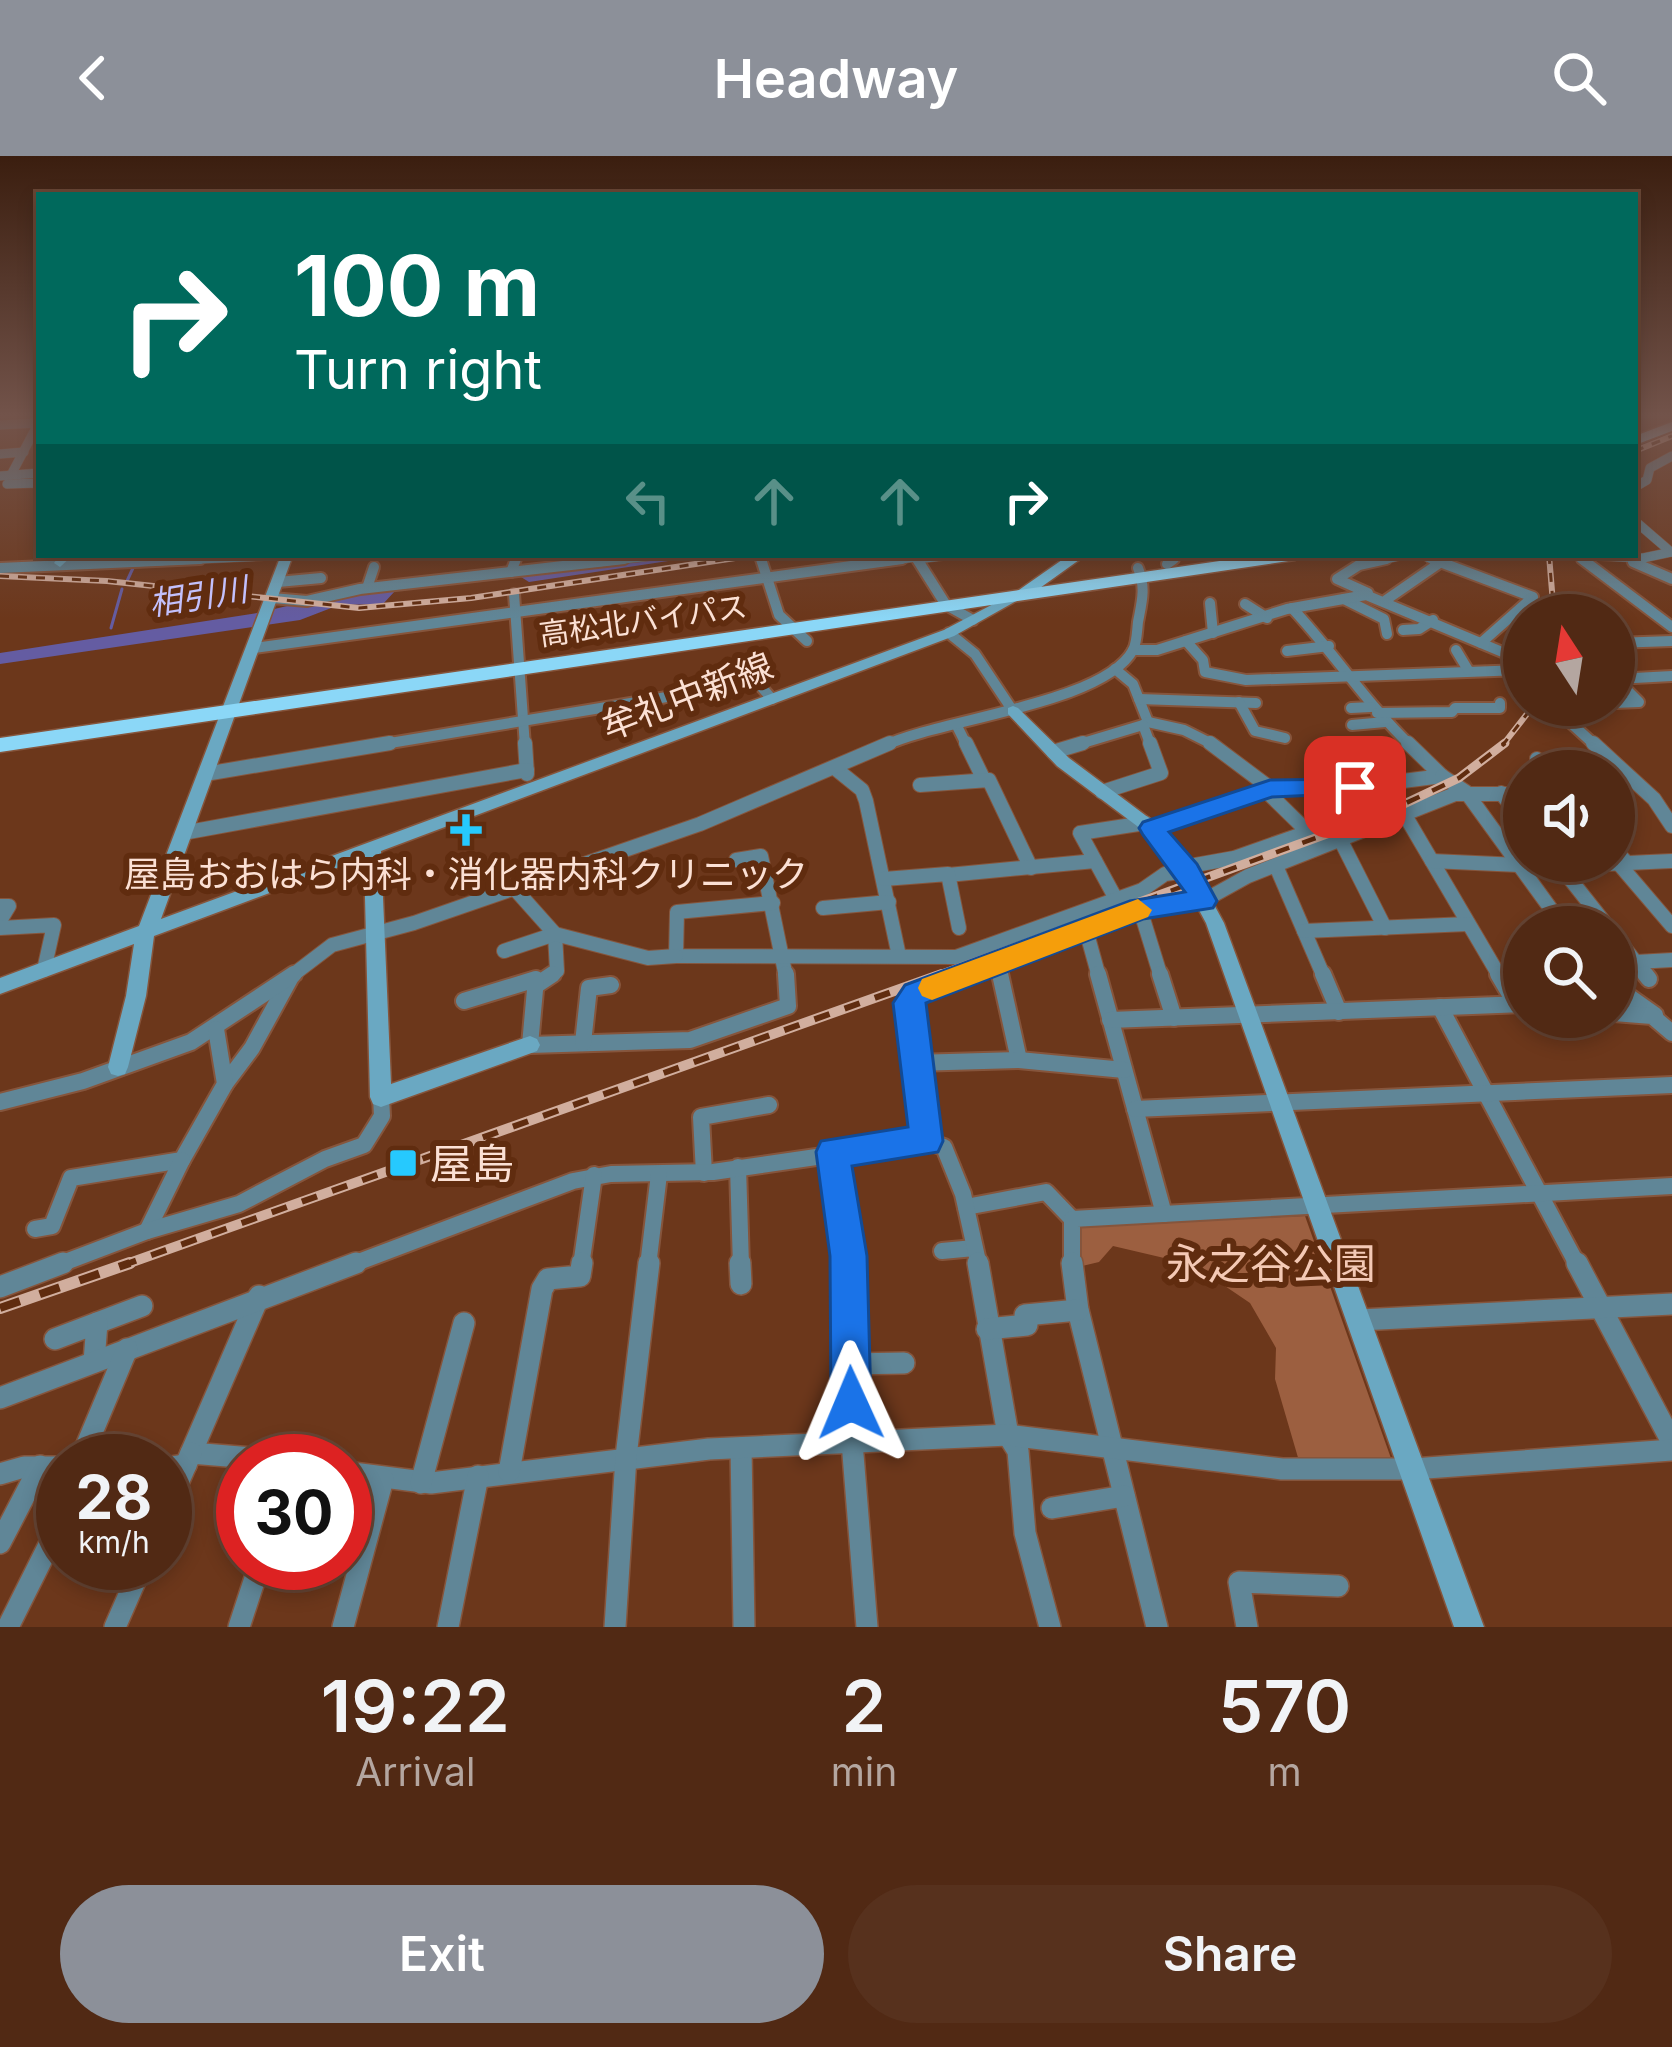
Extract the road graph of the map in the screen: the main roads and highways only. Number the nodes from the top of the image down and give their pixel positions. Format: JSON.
{"nodes":[{"id":1,"x":286,"y":558,"type":"edge"},
{"id":2,"x":1074,"y":558,"type":"edge"},
{"id":3,"x":1269,"y":558,"type":"edge"},
{"id":4,"x":1173,"y":560,"type":"edge"},
{"id":5,"x":1140,"y":573,"type":"junction"},
{"id":6,"x":1039,"y":582,"type":"junction"},
{"id":7,"x":1021,"y":596,"type":"junction"},
{"id":8,"x":943,"y":601,"type":"junction"},
{"id":9,"x":232,"y":707,"type":"junction"},
{"id":10,"x":1013,"y":710,"type":"road end"},
{"id":11,"x":0,"y":741,"type":"edge"},
{"id":12,"x":373,"y":850,"type":"junction"},
{"id":13,"x":145,"y":936,"type":"junction"},
{"id":14,"x":0,"y":986,"type":"edge"},
{"id":15,"x":530,"y":1045,"type":"road end"},
{"id":16,"x":118,"y":1067,"type":"road end"},
{"id":17,"x":1469,"y":1627,"type":"edge"}],
"edges":[{"from":1,"to":9,"type":"main road"},
{"from":2,"to":6,"type":"main road"},
{"from":3,"to":5,"type":"highway","name":"高松北バイパス"},
{"from":4,"to":5,"type":"highway","name":"高松北バイパス"},
{"from":5,"to":6,"type":"highway","name":"高松北バイパス"},
{"from":5,"to":7,"type":"highway","name":"高松北バイパス"},
{"from":6,"to":7,"type":"main road"},
{"from":6,"to":8,"type":"highway","name":"高松北バイパス"},
{"from":7,"to":8,"type":"highway","name":"高松北バイパス"},
{"from":7,"to":12,"type":"main road","name":"牟礼中新線"},
{"from":8,"to":9,"type":"highway","name":"高松北バイパス"},
{"from":9,"to":11,"type":"highway","name":"高松北バイパス"},
{"from":9,"to":13,"type":"main road"},
{"from":10,"to":17,"type":"main road"},
{"from":12,"to":13,"type":"main road","name":"牟礼中新線"},
{"from":12,"to":15,"type":"main road"},
{"from":13,"to":14,"type":"main road"},
{"from":13,"to":16,"type":"main road"}]}
